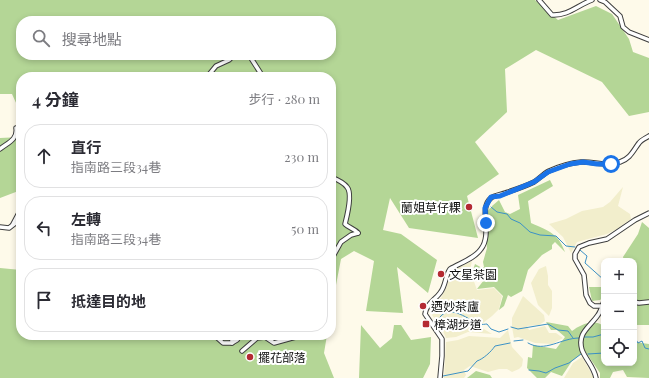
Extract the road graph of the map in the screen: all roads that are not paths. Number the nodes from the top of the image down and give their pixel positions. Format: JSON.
{"nodes":[{"id":1,"x":539,"y":0,"type":"edge"},
{"id":2,"x":592,"y":0,"type":"edge"},
{"id":3,"x":600,"y":0,"type":"edge"},
{"id":4,"x":649,"y":40,"type":"edge"},
{"id":5,"x":229,"y":60,"type":"edge"},
{"id":6,"x":253,"y":60,"type":"edge"},
{"id":7,"x":211,"y":72,"type":"edge"},
{"id":8,"x":260,"y":72,"type":"edge"},
{"id":9,"x":16,"y":128,"type":"dead end"},
{"id":10,"x":649,"y":136,"type":"edge"},
{"id":11,"x":0,"y":149,"type":"edge"},
{"id":12,"x":336,"y":180,"type":"edge"},
{"id":13,"x":649,"y":213,"type":"edge"},
{"id":14,"x":16,"y":219,"type":"edge"},
{"id":15,"x":16,"y":223,"type":"edge"},
{"id":16,"x":13,"y":225,"type":"junction"},
{"id":17,"x":0,"y":227,"type":"edge"},
{"id":18,"x":336,"y":251,"type":"edge"},
{"id":19,"x":649,"y":302,"type":"edge"},
{"id":20,"x":637,"y":303,"type":"edge"},
{"id":21,"x":601,"y":306,"type":"edge"},
{"id":22,"x":601,"y":309,"type":"edge"},
{"id":23,"x":220,"y":340,"type":"edge"},
{"id":24,"x":237,"y":340,"type":"edge"},
{"id":25,"x":255,"y":340,"type":"edge"},
{"id":26,"x":270,"y":340,"type":"edge"},
{"id":27,"x":285,"y":340,"type":"edge"},
{"id":28,"x":232,"y":342,"type":"joint"},
{"id":29,"x":242,"y":352,"type":"dead end"},
{"id":30,"x":440,"y":378,"type":"edge"},
{"id":31,"x":596,"y":378,"type":"edge"}],
"edges":[{"from":1,"to":2,"type":"street"},
{"from":3,"to":4,"type":"street"},
{"from":5,"to":7,"type":"street"},
{"from":6,"to":8,"type":"street"},
{"from":9,"to":11,"type":"street"},
{"from":10,"to":30,"type":"street"},
{"from":12,"to":18,"type":"street"},
{"from":13,"to":21,"type":"street"},
{"from":14,"to":16,"type":"street"},
{"from":15,"to":16,"type":"street"},
{"from":16,"to":17,"type":"street"},
{"from":19,"to":20,"type":"street"},
{"from":22,"to":31,"type":"street"},
{"from":23,"to":28,"type":"street"},
{"from":24,"to":28,"type":"street"},
{"from":25,"to":29,"type":"street"},
{"from":26,"to":27,"type":"street"}]}
